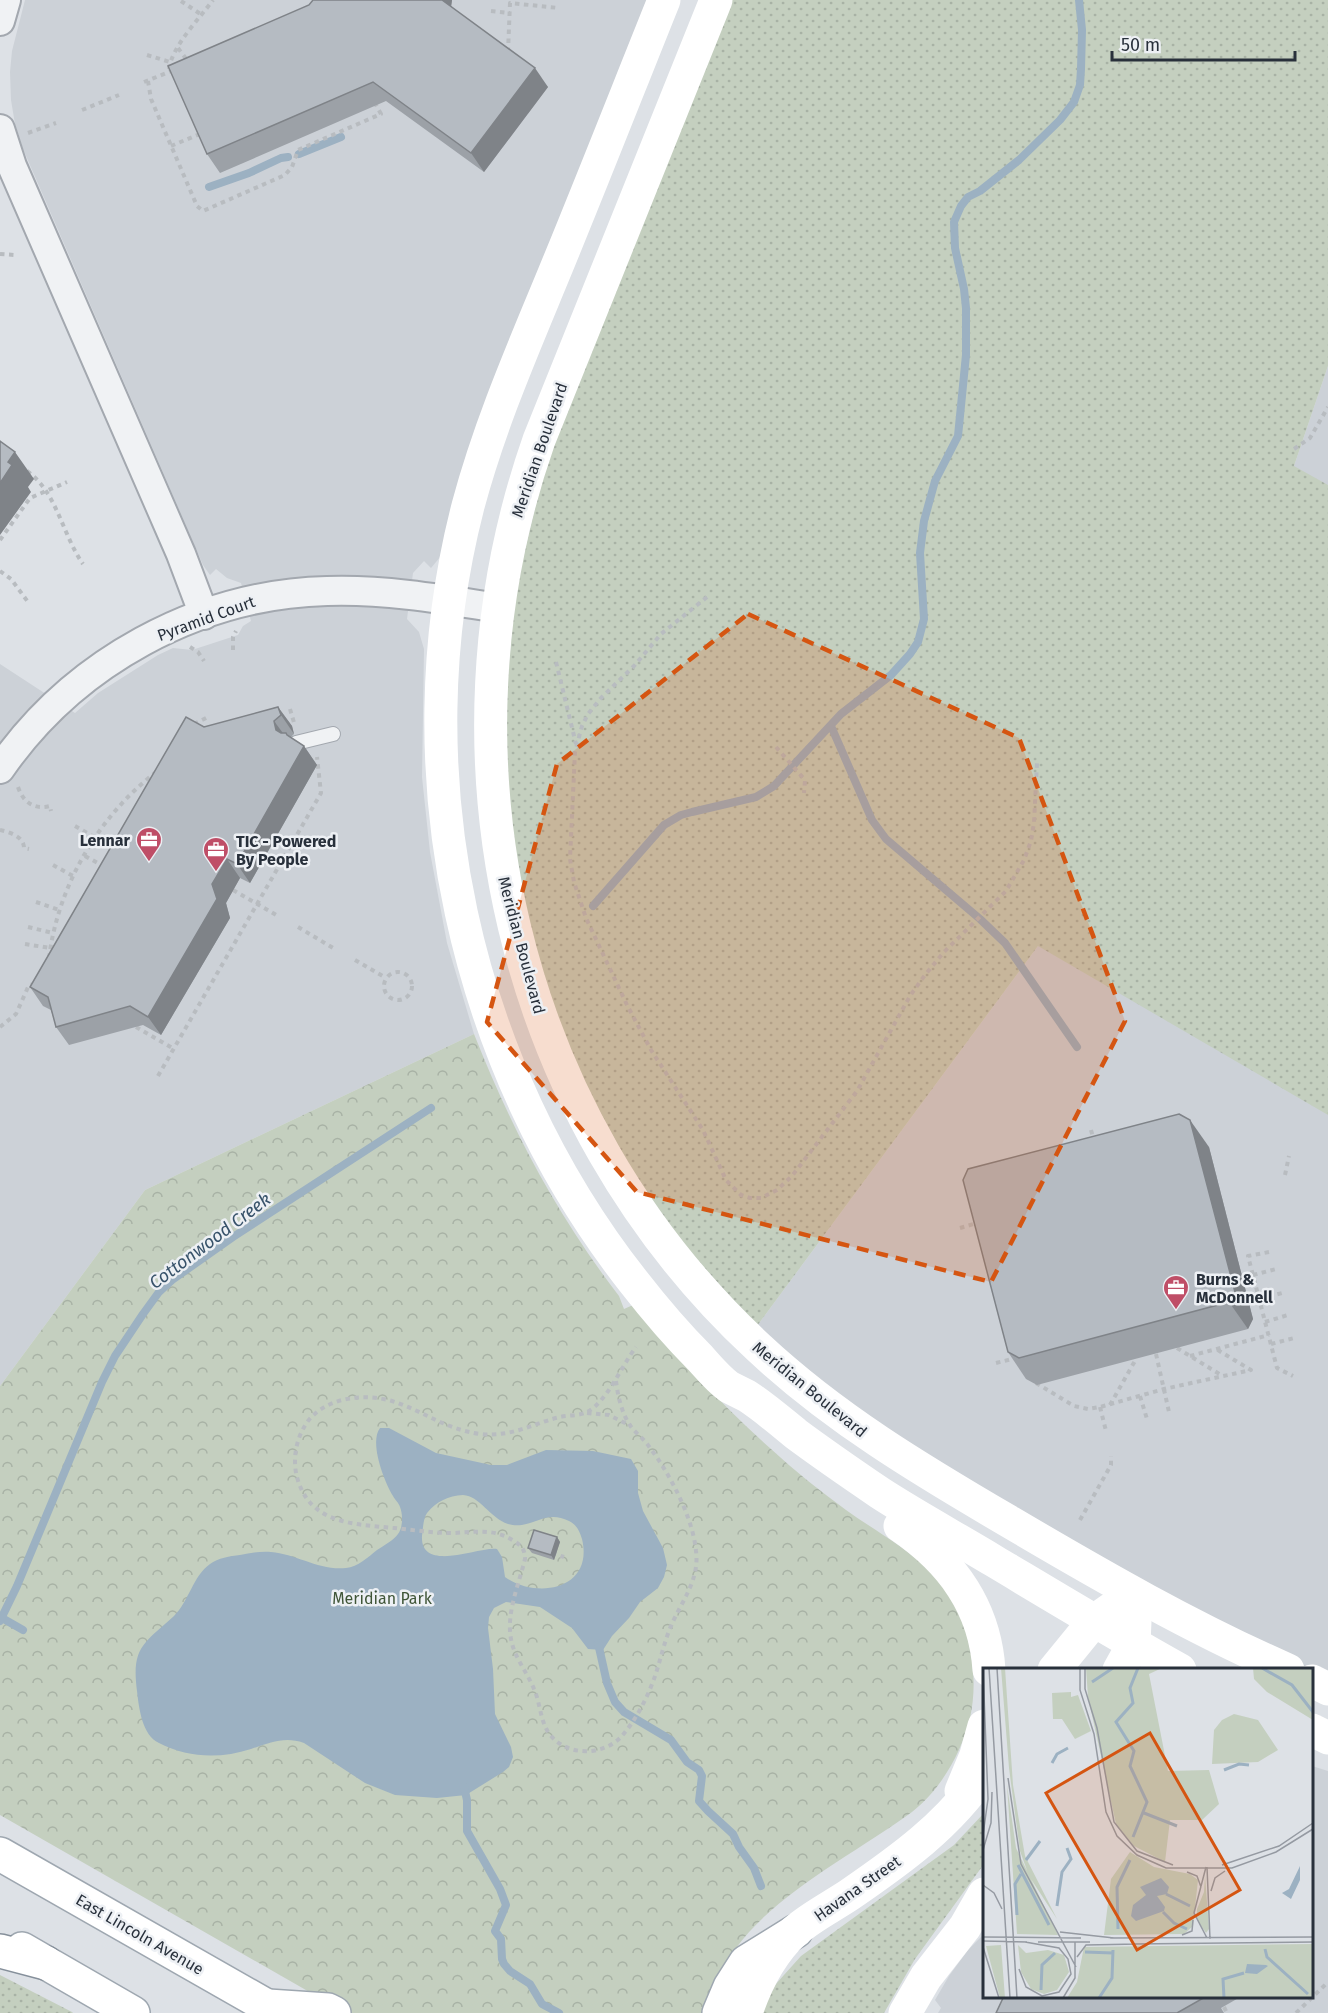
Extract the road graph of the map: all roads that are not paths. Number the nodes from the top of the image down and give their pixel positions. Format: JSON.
{"nodes":[{"id":1,"x":6,"y":0,"type":"edge"},
{"id":2,"x":664,"y":0,"type":"edge"},
{"id":3,"x":716,"y":0,"type":"edge"},
{"id":4,"x":0,"y":21,"type":"edge"},
{"id":5,"x":9,"y":133,"type":"edge"},
{"id":6,"x":450,"y":601,"type":"junction"},
{"id":7,"x":498,"y":608,"type":"junction"},
{"id":8,"x":204,"y":615,"type":"junction"},
{"id":9,"x":333,"y":734,"type":"dead end"},
{"id":10,"x":296,"y":742,"type":"edge"},
{"id":11,"x":9,"y":777,"type":"edge"},
{"id":12,"x":730,"y":1388,"type":"junction"},
{"id":13,"x":1136,"y":1594,"type":"junction"},
{"id":14,"x":1094,"y":1621,"type":"junction"},
{"id":15,"x":1127,"y":1656,"type":"edge"},
{"id":16,"x":989,"y":1668,"type":"edge"},
{"id":17,"x":1056,"y":1668,"type":"edge"},
{"id":18,"x":1172,"y":1668,"type":"edge"},
{"id":19,"x":1284,"y":1668,"type":"edge"},
{"id":20,"x":1313,"y":1682,"type":"edge"},
{"id":21,"x":1328,"y":1689,"type":"edge"},
{"id":22,"x":983,"y":1729,"type":"edge"},
{"id":23,"x":1313,"y":1731,"type":"edge"},
{"id":24,"x":1328,"y":1738,"type":"edge"},
{"id":25,"x":1313,"y":1744,"type":"edge"},
{"id":26,"x":1328,"y":1747,"type":"edge"},
{"id":27,"x":983,"y":1774,"type":"edge"},
{"id":28,"x":950,"y":1816,"type":"junction"},
{"id":29,"x":0,"y":1854,"type":"edge"},
{"id":30,"x":983,"y":1897,"type":"edge"},
{"id":31,"x":975,"y":1919,"type":"edge"},
{"id":32,"x":796,"y":1931,"type":"junction"},
{"id":33,"x":0,"y":1935,"type":"edge"},
{"id":34,"x":0,"y":1951,"type":"edge"},
{"id":35,"x":46,"y":1963,"type":"junction"},
{"id":36,"x":274,"y":2010,"type":"edge"},
{"id":37,"x":133,"y":2013,"type":"edge"},
{"id":38,"x":334,"y":2013,"type":"edge"},
{"id":39,"x":719,"y":2013,"type":"edge"},
{"id":40,"x":746,"y":2013,"type":"edge"},
{"id":41,"x":904,"y":2013,"type":"edge"}],
"edges":[{"from":1,"to":4,"type":"street"},
{"from":2,"to":6,"type":"main road"},
{"from":3,"to":7,"type":"main road","name":"Meridian Boulevard"},
{"from":5,"to":8,"type":"street"},
{"from":6,"to":7,"type":"street","name":"Pyramid Court"},
{"from":6,"to":8,"type":"street","name":"Pyramid Court"},
{"from":6,"to":12,"type":"main road"},
{"from":7,"to":13,"type":"main road","name":"Meridian Boulevard"},
{"from":8,"to":11,"type":"street","name":"Pyramid Court"},
{"from":9,"to":10,"type":"lane"},
{"from":12,"to":14,"type":"main road"},
{"from":12,"to":16,"type":"main road"},
{"from":13,"to":14,"type":"main road"},
{"from":13,"to":15,"type":"main road"},
{"from":13,"to":19,"type":"main road","name":"Meridian Boulevard"},
{"from":14,"to":15,"type":"main road"},
{"from":14,"to":17,"type":"main road"},
{"from":15,"to":18,"type":"main road"},
{"from":20,"to":21,"type":"main road"},
{"from":22,"to":28,"type":"main road"},
{"from":23,"to":24,"type":"main road"},
{"from":25,"to":26,"type":"main road"},
{"from":27,"to":28,"type":"main road","name":"Havana Street"},
{"from":28,"to":32,"type":"main road","name":"Havana Street"},
{"from":29,"to":36,"type":"main road","name":"East Lincoln Avenue"},
{"from":30,"to":31,"type":"main road"},
{"from":31,"to":41,"type":"main road"},
{"from":32,"to":39,"type":"main road"},
{"from":32,"to":40,"type":"main road","name":"Havana Street"},
{"from":33,"to":35,"type":"main road"},
{"from":34,"to":35,"type":"main road"},
{"from":35,"to":37,"type":"main road"},
{"from":36,"to":38,"type":"main road"}]}
